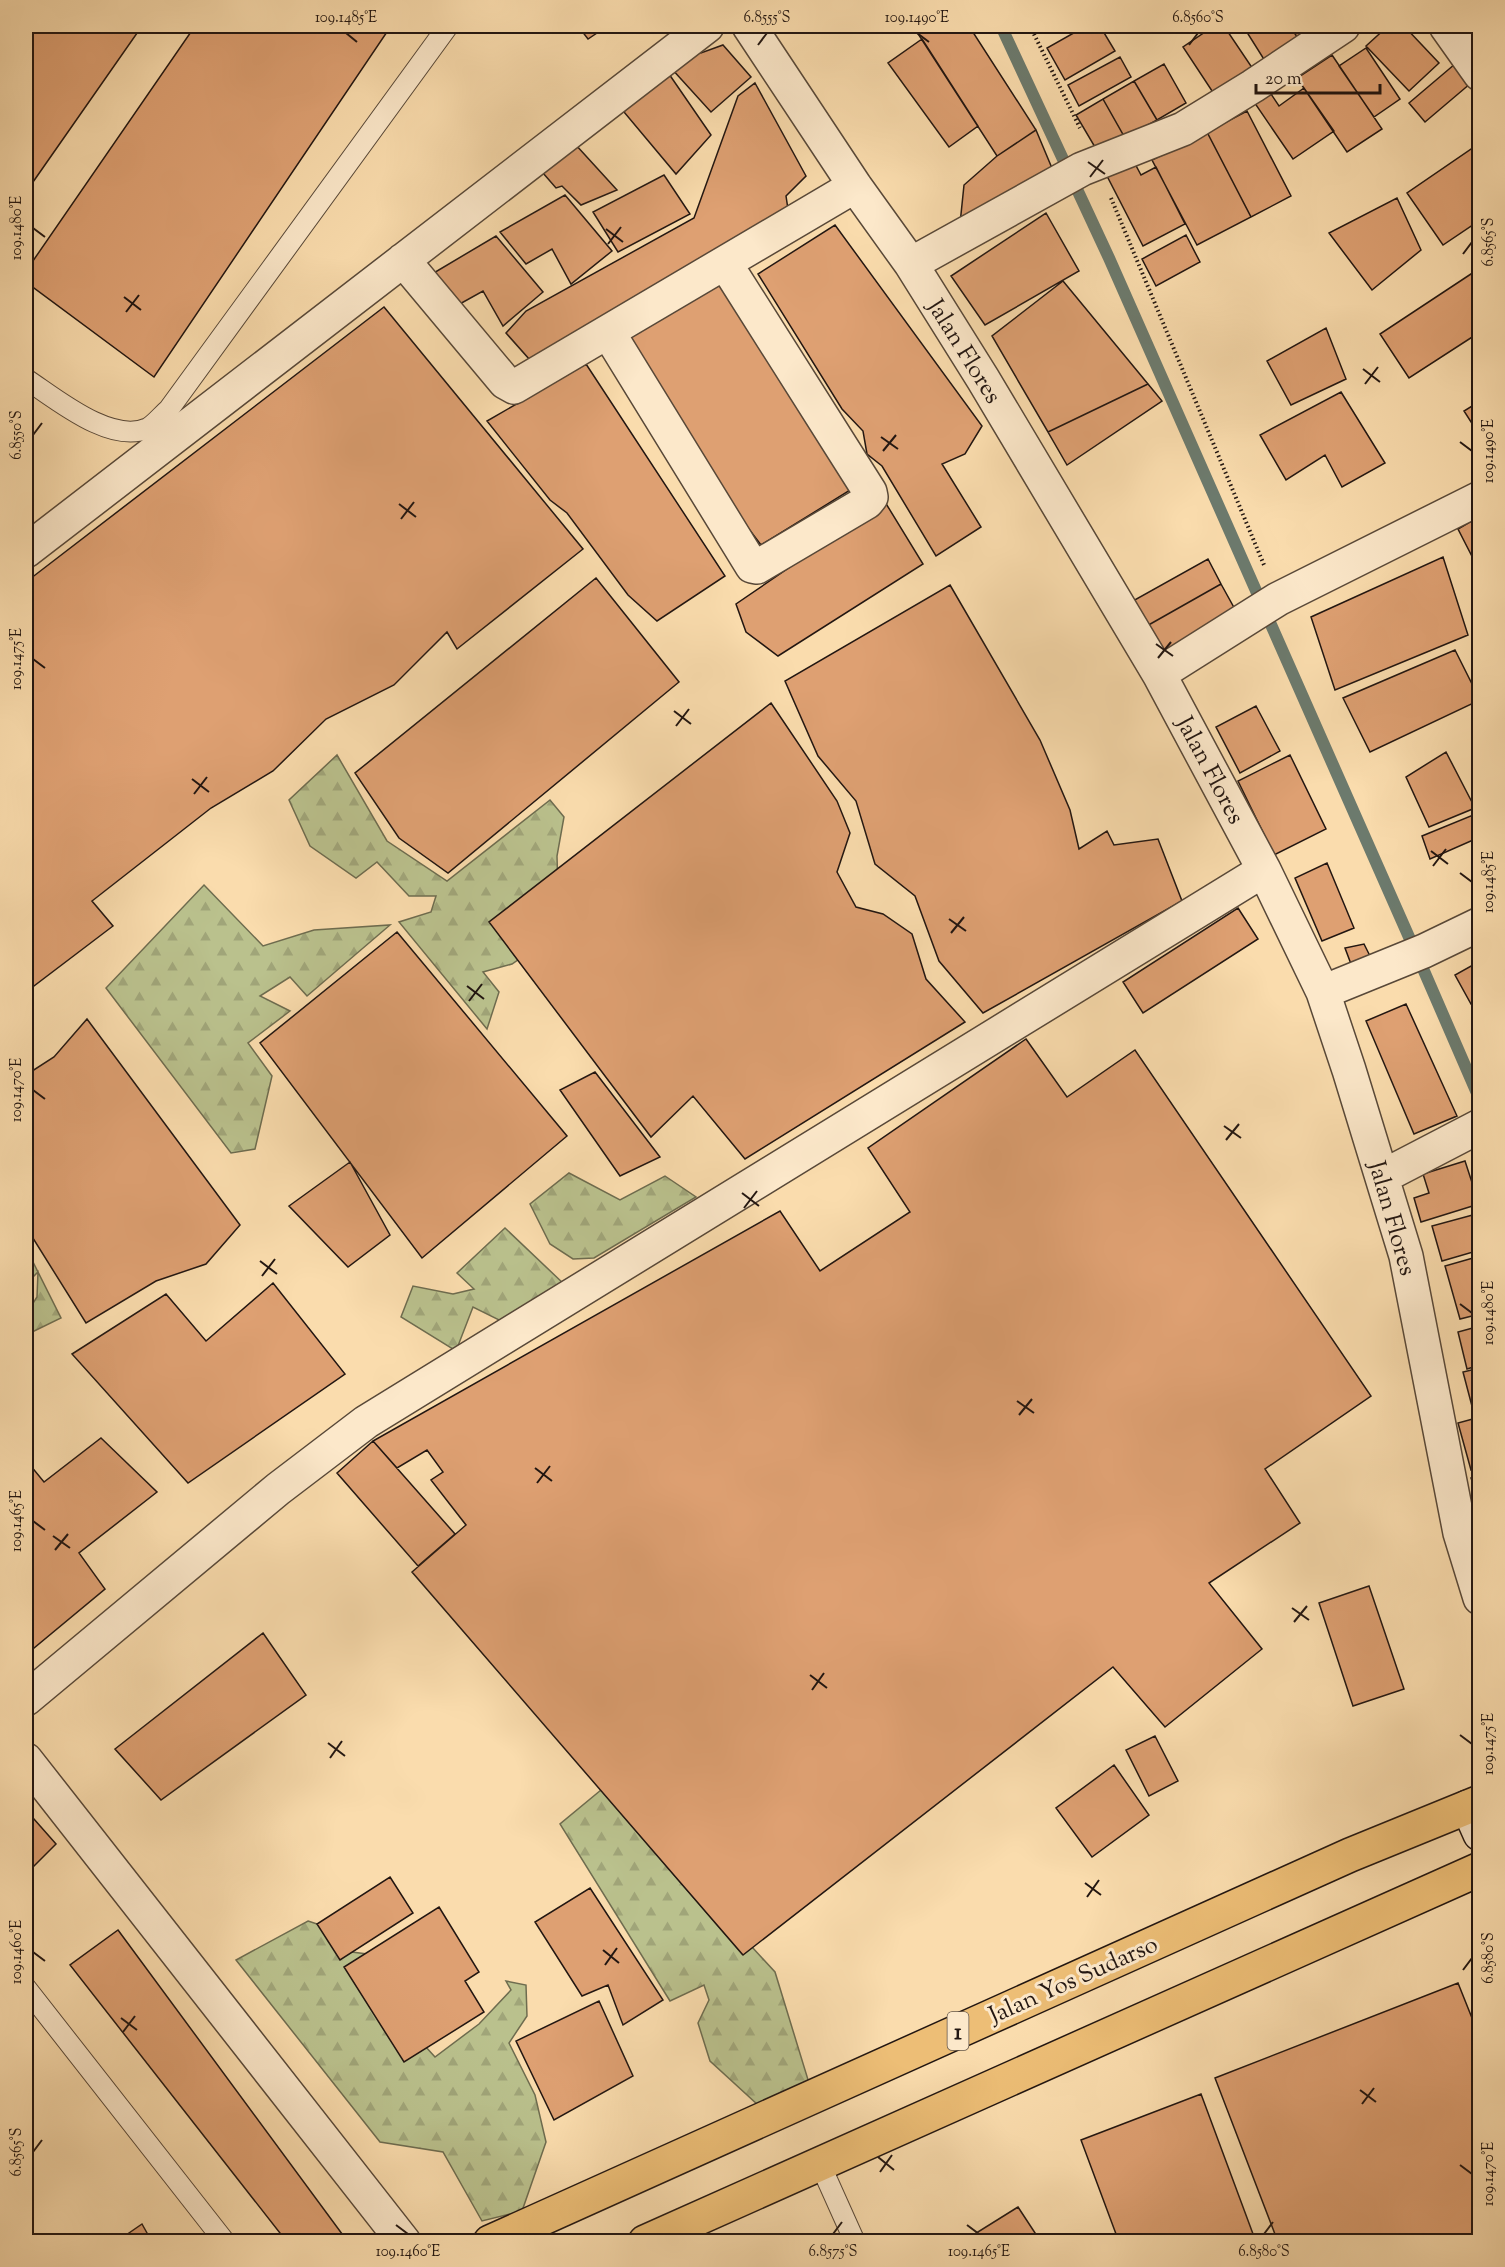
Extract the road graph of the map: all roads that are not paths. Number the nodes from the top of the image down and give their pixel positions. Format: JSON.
{"nodes":[{"id":1,"x":448,"y":26,"type":"edge"},
{"id":2,"x":707,"y":26,"type":"edge"},
{"id":3,"x":749,"y":26,"type":"edge"},
{"id":4,"x":1343,"y":26,"type":"edge"},
{"id":5,"x":1446,"y":26,"type":"edge"},
{"id":6,"x":1479,"y":74,"type":"edge"},
{"id":7,"x":855,"y":186,"type":"junction"},
{"id":8,"x":403,"y":260,"type":"junction"},
{"id":9,"x":725,"y":263,"type":"junction"},
{"id":10,"x":910,"y":264,"type":"junction"},
{"id":11,"x":608,"y":332,"type":"junction"},
{"id":12,"x":26,"y":379,"type":"edge"},
{"id":13,"x":1479,"y":498,"type":"edge"},
{"id":14,"x":26,"y":551,"type":"edge"},
{"id":15,"x":1160,"y":674,"type":"junction"},
{"id":16,"x":1264,"y":870,"type":"junction"},
{"id":17,"x":1479,"y":924,"type":"edge"},
{"id":18,"x":1323,"y":992,"type":"junction"},
{"id":19,"x":1468,"y":1133,"type":"edge"},
{"id":20,"x":1382,"y":1177,"type":"junction"},
{"id":21,"x":1479,"y":1598,"type":"edge"},
{"id":22,"x":26,"y":1699,"type":"edge"},
{"id":23,"x":26,"y":1760,"type":"edge"},
{"id":24,"x":1476,"y":1814,"type":"edge"},
{"id":25,"x":1479,"y":1869,"type":"edge"},
{"id":26,"x":26,"y":1988,"type":"edge"},
{"id":27,"x":820,"y":2164,"type":"junction"},
{"id":28,"x":225,"y":2241,"type":"edge"},
{"id":29,"x":404,"y":2241,"type":"edge"},
{"id":30,"x":490,"y":2241,"type":"edge"},
{"id":31,"x":645,"y":2241,"type":"edge"},
{"id":32,"x":855,"y":2241,"type":"edge"}],
"edges":[{"from":1,"to":12,"type":"lane"},
{"from":2,"to":8,"type":"street"},
{"from":3,"to":7,"type":"street","name":"Jalan Flores"},
{"from":4,"to":10,"type":"street"},
{"from":5,"to":6,"type":"street"},
{"from":7,"to":9,"type":"street"},
{"from":7,"to":10,"type":"street","name":"Jalan Flores"},
{"from":8,"to":11,"type":"street"},
{"from":8,"to":14,"type":"street"},
{"from":9,"to":11,"type":"street"},
{"from":9,"to":11,"type":"street"},
{"from":10,"to":15,"type":"street","name":"Jalan Flores"},
{"from":13,"to":15,"type":"street"},
{"from":15,"to":16,"type":"street","name":"Jalan Flores"},
{"from":16,"to":18,"type":"street","name":"Jalan Flores"},
{"from":16,"to":22,"type":"street"},
{"from":17,"to":18,"type":"street"},
{"from":18,"to":20,"type":"street","name":"Jalan Flores"},
{"from":19,"to":20,"type":"street"},
{"from":20,"to":21,"type":"street","name":"Jalan Flores"},
{"from":23,"to":29,"type":"street"},
{"from":24,"to":30,"type":"highway","name":"Jalan Yos Sudarso","number":"1"},
{"from":25,"to":27,"type":"highway"},
{"from":26,"to":28,"type":"lane"},
{"from":27,"to":31,"type":"highway"},
{"from":27,"to":32,"type":"lane"}]}
